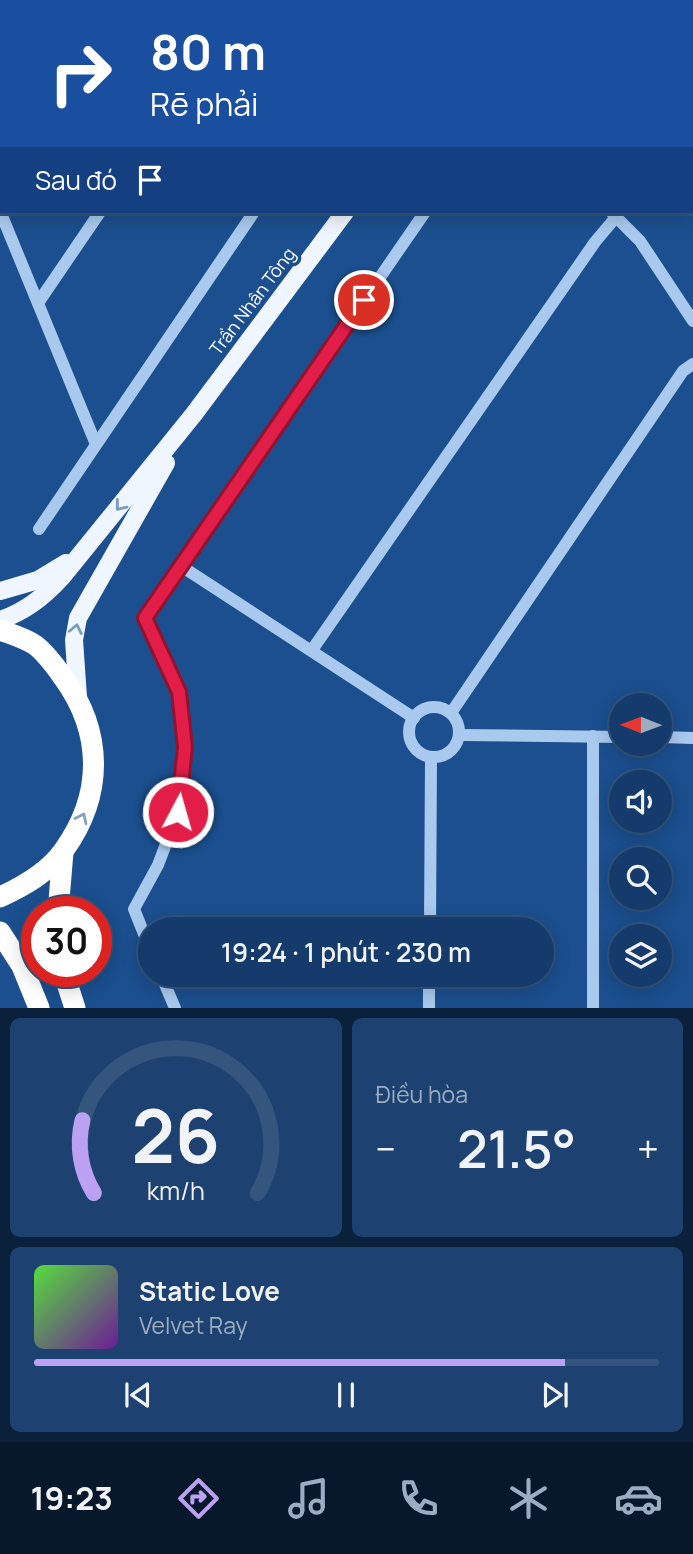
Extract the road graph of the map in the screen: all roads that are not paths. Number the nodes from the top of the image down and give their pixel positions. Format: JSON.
{"nodes":[{"id":1,"x":1,"y":214,"type":"edge"},
{"id":2,"x":99,"y":214,"type":"edge"},
{"id":3,"x":253,"y":214,"type":"edge"},
{"id":4,"x":344,"y":214,"type":"edge"},
{"id":5,"x":424,"y":214,"type":"edge"},
{"id":6,"x":613,"y":214,"type":"edge"},
{"id":7,"x":38,"y":303,"type":"junction"},
{"id":8,"x":693,"y":321,"type":"edge"},
{"id":9,"x":693,"y":364,"type":"edge"},
{"id":10,"x":194,"y":414,"type":"junction"},
{"id":11,"x":95,"y":442,"type":"junction"},
{"id":12,"x":38,"y":529,"type":"dead end"},
{"id":13,"x":90,"y":542,"type":"junction"},
{"id":14,"x":181,"y":566,"type":"junction"},
{"id":15,"x":0,"y":591,"type":"edge"},
{"id":16,"x":0,"y":620,"type":"edge"},
{"id":17,"x":0,"y":630,"type":"edge"},
{"id":18,"x":312,"y":650,"type":"junction"},
{"id":19,"x":78,"y":697,"type":"junction"},
{"id":20,"x":451,"y":713,"type":"junction"},
{"id":21,"x":414,"y":718,"type":"junction"},
{"id":22,"x":460,"y":735,"type":"junction"},
{"id":23,"x":593,"y":736,"type":"junction"},
{"id":24,"x":609,"y":737,"type":"edge"},
{"id":25,"x":672,"y":737,"type":"edge"},
{"id":26,"x":693,"y":738,"type":"edge"},
{"id":27,"x":431,"y":758,"type":"junction"},
{"id":28,"x":63,"y":852,"type":"junction"},
{"id":29,"x":59,"y":896,"type":"edge"},
{"id":30,"x":0,"y":897,"type":"edge"},
{"id":31,"x":430,"y":917,"type":"edge"},
{"id":32,"x":138,"y":919,"type":"edge"},
{"id":33,"x":0,"y":932,"type":"edge"},
{"id":34,"x":68,"y":987,"type":"edge"},
{"id":35,"x":166,"y":987,"type":"edge"},
{"id":36,"x":429,"y":987,"type":"edge"},
{"id":37,"x":39,"y":1008,"type":"edge"},
{"id":38,"x":75,"y":1008,"type":"edge"},
{"id":39,"x":175,"y":1008,"type":"edge"},
{"id":40,"x":429,"y":1008,"type":"edge"},
{"id":41,"x":593,"y":1008,"type":"edge"}],
"edges":[{"from":1,"to":7,"type":"street"},
{"from":2,"to":7,"type":"street"},
{"from":3,"to":11,"type":"street"},
{"from":4,"to":10,"type":"main road","name":"Trần Nhân Tông"},
{"from":5,"to":14,"type":"street"},
{"from":6,"to":8,"type":"street"},
{"from":6,"to":18,"type":"street"},
{"from":7,"to":11,"type":"street"},
{"from":9,"to":20,"type":"street"},
{"from":10,"to":13,"type":"main road","one_way":true},
{"from":19,"to":10,"type":"main road","one_way":true},
{"from":11,"to":12,"type":"street"},
{"from":13,"to":15,"type":"main road"},
{"from":13,"to":16,"type":"main road"},
{"from":14,"to":18,"type":"street"},
{"from":14,"to":32,"type":"street"},
{"from":17,"to":19,"type":"highway"},
{"from":18,"to":21,"type":"street"},
{"from":28,"to":19,"type":"highway","one_way":true},
{"from":20,"to":21,"type":"street"},
{"from":20,"to":22,"type":"street"},
{"from":21,"to":27,"type":"street"},
{"from":22,"to":23,"type":"street"},
{"from":22,"to":27,"type":"street"},
{"from":23,"to":24,"type":"street"},
{"from":23,"to":41,"type":"street"},
{"from":25,"to":26,"type":"street"},
{"from":27,"to":31,"type":"street"},
{"from":28,"to":29,"type":"highway"},
{"from":28,"to":30,"type":"highway"},
{"from":33,"to":37,"type":"highway"},
{"from":34,"to":38,"type":"highway"},
{"from":35,"to":39,"type":"street"},
{"from":36,"to":40,"type":"street"}]}
